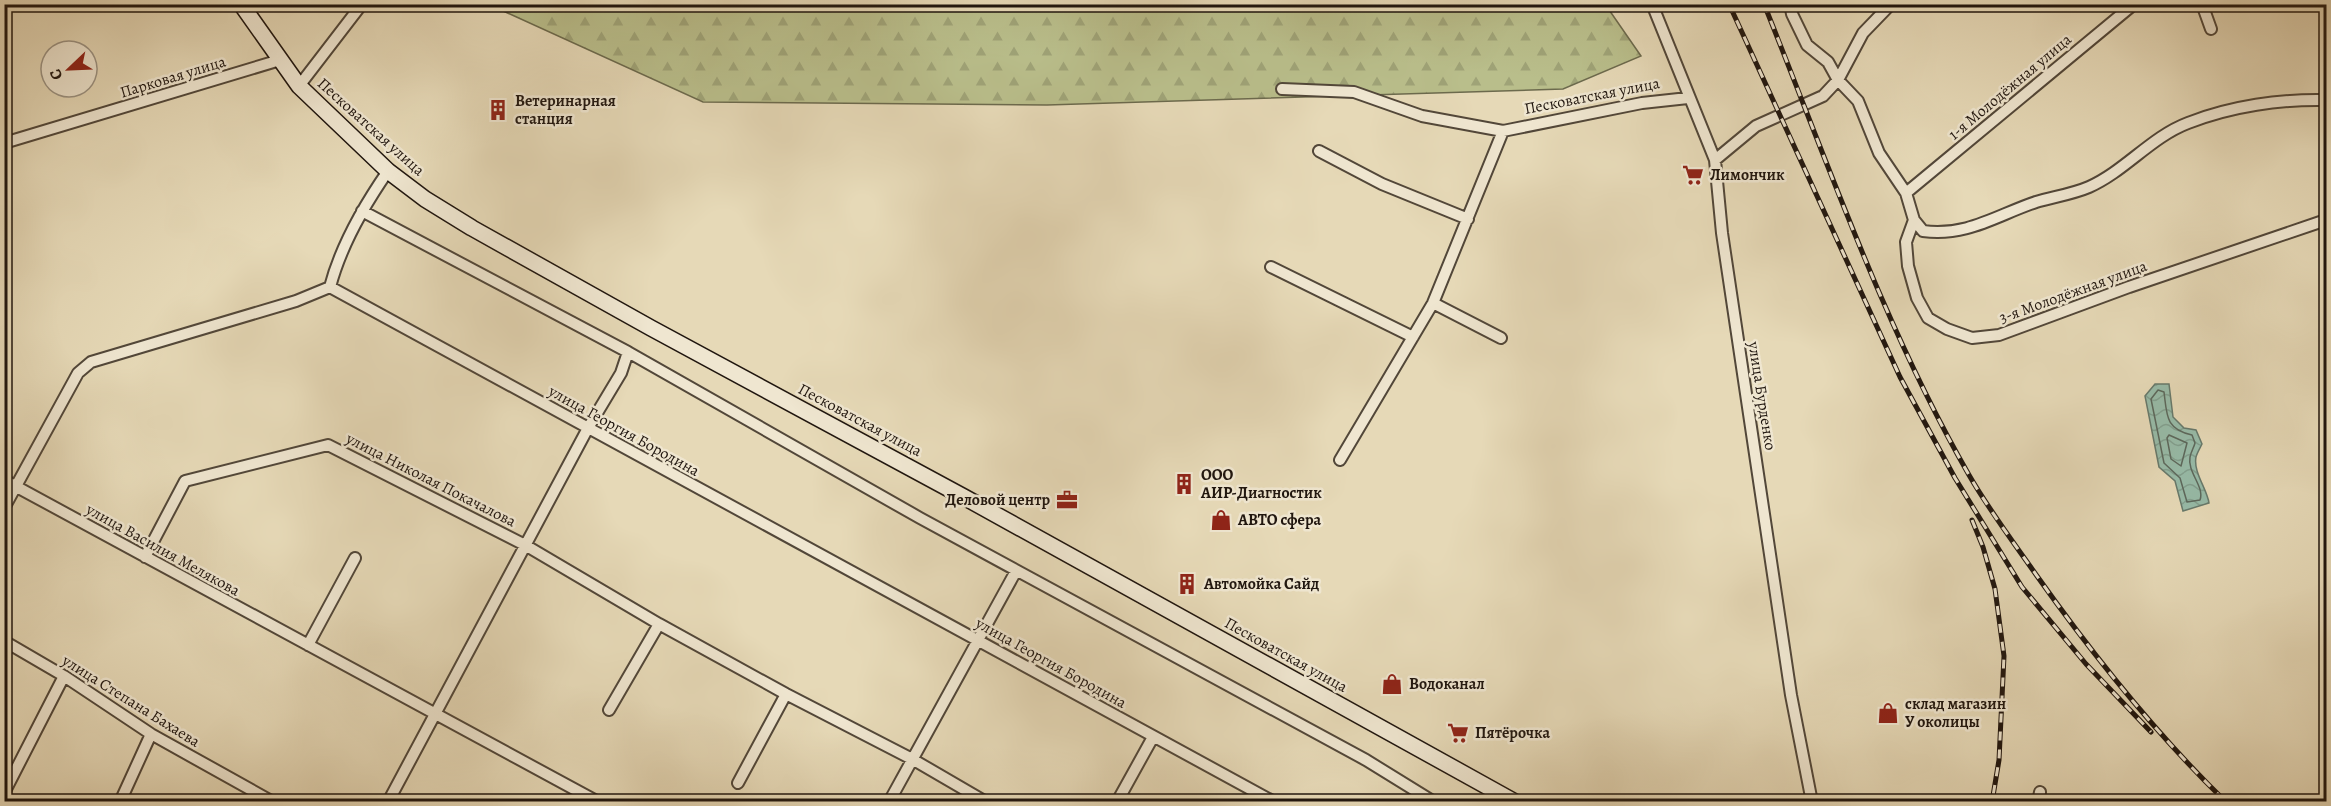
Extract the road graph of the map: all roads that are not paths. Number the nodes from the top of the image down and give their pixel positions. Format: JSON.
{"nodes":[{"id":1,"x":241,"y":4,"type":"edge"},
{"id":2,"x":362,"y":4,"type":"edge"},
{"id":3,"x":1652,"y":4,"type":"edge"},
{"id":4,"x":1790,"y":4,"type":"edge"},
{"id":5,"x":1891,"y":4,"type":"edge"},
{"id":6,"x":2134,"y":4,"type":"edge"},
{"id":7,"x":2202,"y":4,"type":"edge"},
{"id":8,"x":2211,"y":29,"type":"dead end"},
{"id":9,"x":280,"y":60,"type":"junction"},
{"id":10,"x":1838,"y":80,"type":"junction"},
{"id":11,"x":299,"y":86,"type":"junction"},
{"id":12,"x":1282,"y":89,"type":"dead end"},
{"id":13,"x":1688,"y":98,"type":"junction"},
{"id":14,"x":2326,"y":100,"type":"edge"},
{"id":15,"x":1503,"y":131,"type":"junction"},
{"id":16,"x":4,"y":143,"type":"edge"},
{"id":17,"x":1319,"y":151,"type":"dead end"},
{"id":18,"x":1715,"y":160,"type":"junction"},
{"id":19,"x":388,"y":171,"type":"junction"},
{"id":20,"x":1906,"y":193,"type":"junction"},
{"id":21,"x":362,"y":211,"type":"junction"},
{"id":22,"x":1468,"y":219,"type":"junction"},
{"id":23,"x":1914,"y":220,"type":"junction"},
{"id":24,"x":2326,"y":220,"type":"edge"},
{"id":25,"x":1271,"y":267,"type":"dead end"},
{"id":26,"x":330,"y":287,"type":"junction"},
{"id":27,"x":1433,"y":303,"type":"junction"},
{"id":28,"x":1413,"y":337,"type":"junction"},
{"id":29,"x":1501,"y":338,"type":"dead end"},
{"id":30,"x":628,"y":352,"type":"junction"},
{"id":31,"x":588,"y":428,"type":"junction"},
{"id":32,"x":1340,"y":460,"type":"dead end"},
{"id":33,"x":4,"y":480,"type":"edge"},
{"id":34,"x":17,"y":487,"type":"junction"},
{"id":35,"x":4,"y":508,"type":"edge"},
{"id":36,"x":525,"y":545,"type":"junction"},
{"id":37,"x":145,"y":557,"type":"junction"},
{"id":38,"x":355,"y":558,"type":"dead end"},
{"id":39,"x":1016,"y":571,"type":"junction"},
{"id":40,"x":659,"y":624,"type":"junction"},
{"id":41,"x":4,"y":641,"type":"edge"},
{"id":42,"x":979,"y":641,"type":"junction"},
{"id":43,"x":308,"y":645,"type":"junction"},
{"id":44,"x":64,"y":676,"type":"junction"},
{"id":45,"x":786,"y":694,"type":"junction"},
{"id":46,"x":609,"y":711,"type":"dead end"},
{"id":47,"x":435,"y":712,"type":"junction"},
{"id":48,"x":151,"y":734,"type":"junction"},
{"id":49,"x":1153,"y":737,"type":"junction"},
{"id":50,"x":912,"y":759,"type":"junction"},
{"id":51,"x":738,"y":783,"type":"dead end"},
{"id":52,"x":4,"y":794,"type":"edge"},
{"id":53,"x":120,"y":801,"type":"edge"},
{"id":54,"x":273,"y":801,"type":"edge"},
{"id":55,"x":388,"y":801,"type":"edge"},
{"id":56,"x":598,"y":801,"type":"edge"},
{"id":57,"x":888,"y":801,"type":"edge"},
{"id":58,"x":986,"y":801,"type":"edge"},
{"id":59,"x":1117,"y":801,"type":"edge"},
{"id":60,"x":1274,"y":801,"type":"edge"},
{"id":61,"x":1434,"y":801,"type":"edge"},
{"id":62,"x":1515,"y":801,"type":"edge"},
{"id":63,"x":1812,"y":801,"type":"edge"}],
"edges":[{"from":1,"to":9,"type":"main road","name":"Песковатская улица"},
{"from":2,"to":11,"type":"street"},
{"from":3,"to":13,"type":"street","name":"улица Бурденко"},
{"from":4,"to":10,"type":"street"},
{"from":5,"to":10,"type":"street"},
{"from":6,"to":20,"type":"street","name":"1-я Молодёжная улица"},
{"from":7,"to":8,"type":"street"},
{"from":9,"to":11,"type":"main road","name":"Песковатская улица"},
{"from":9,"to":16,"type":"street","name":"Парковая улица"},
{"from":10,"to":18,"type":"street"},
{"from":10,"to":20,"type":"street"},
{"from":11,"to":19,"type":"main road","name":"Песковатская улица"},
{"from":12,"to":15,"type":"street","name":"Песковатская улица"},
{"from":13,"to":15,"type":"street","name":"Песковатская улица"},
{"from":13,"to":18,"type":"street","name":"улица Бурденко"},
{"from":14,"to":23,"type":"street"},
{"from":15,"to":22,"type":"street"},
{"from":17,"to":22,"type":"street"},
{"from":18,"to":63,"type":"street","name":"улица Бурденко"},
{"from":19,"to":21,"type":"street"},
{"from":19,"to":62,"type":"main road","name":"Песковатская улица"},
{"from":20,"to":23,"type":"street"},
{"from":21,"to":26,"type":"street"},
{"from":21,"to":30,"type":"street"},
{"from":22,"to":27,"type":"street"},
{"from":23,"to":24,"type":"street","name":"3-я Молодёжная улица"},
{"from":25,"to":28,"type":"street"},
{"from":26,"to":31,"type":"street","name":"улица Георгия Бородина"},
{"from":26,"to":34,"type":"street"},
{"from":27,"to":28,"type":"street"},
{"from":27,"to":29,"type":"street"},
{"from":28,"to":32,"type":"street"},
{"from":30,"to":31,"type":"street"},
{"from":30,"to":39,"type":"street"},
{"from":31,"to":36,"type":"street"},
{"from":31,"to":42,"type":"street","name":"улица Георгия Бородина"},
{"from":33,"to":34,"type":"street","name":"улица Василия Мелякова"},
{"from":34,"to":35,"type":"street"},
{"from":34,"to":37,"type":"street","name":"улица Василия Мелякова"},
{"from":36,"to":37,"type":"street","name":"улица Николая Покачалова"},
{"from":36,"to":40,"type":"street","name":"улица Николая Покачалова"},
{"from":36,"to":47,"type":"street"},
{"from":37,"to":43,"type":"street","name":"улица Василия Мелякова"},
{"from":38,"to":43,"type":"street"},
{"from":39,"to":42,"type":"street"},
{"from":39,"to":61,"type":"street"},
{"from":40,"to":45,"type":"street","name":"улица Николая Покачалова"},
{"from":40,"to":46,"type":"street"},
{"from":41,"to":44,"type":"street","name":"улица Степана Бахаева"},
{"from":42,"to":49,"type":"street","name":"улица Георгия Бородина"},
{"from":42,"to":50,"type":"street"},
{"from":43,"to":47,"type":"street","name":"улица Василия Мелякова"},
{"from":44,"to":48,"type":"street","name":"улица Степана Бахаева"},
{"from":44,"to":52,"type":"street"},
{"from":45,"to":50,"type":"street","name":"улица Николая Покачалова"},
{"from":45,"to":51,"type":"street"},
{"from":47,"to":55,"type":"street"},
{"from":47,"to":56,"type":"street","name":"улица Василия Мелякова"},
{"from":48,"to":53,"type":"street"},
{"from":48,"to":54,"type":"street","name":"улица Степана Бахаева"},
{"from":49,"to":59,"type":"street"},
{"from":49,"to":60,"type":"street","name":"улица Георгия Бородина"},
{"from":50,"to":57,"type":"street"},
{"from":50,"to":58,"type":"street","name":"улица Николая Покачалова"}]}
